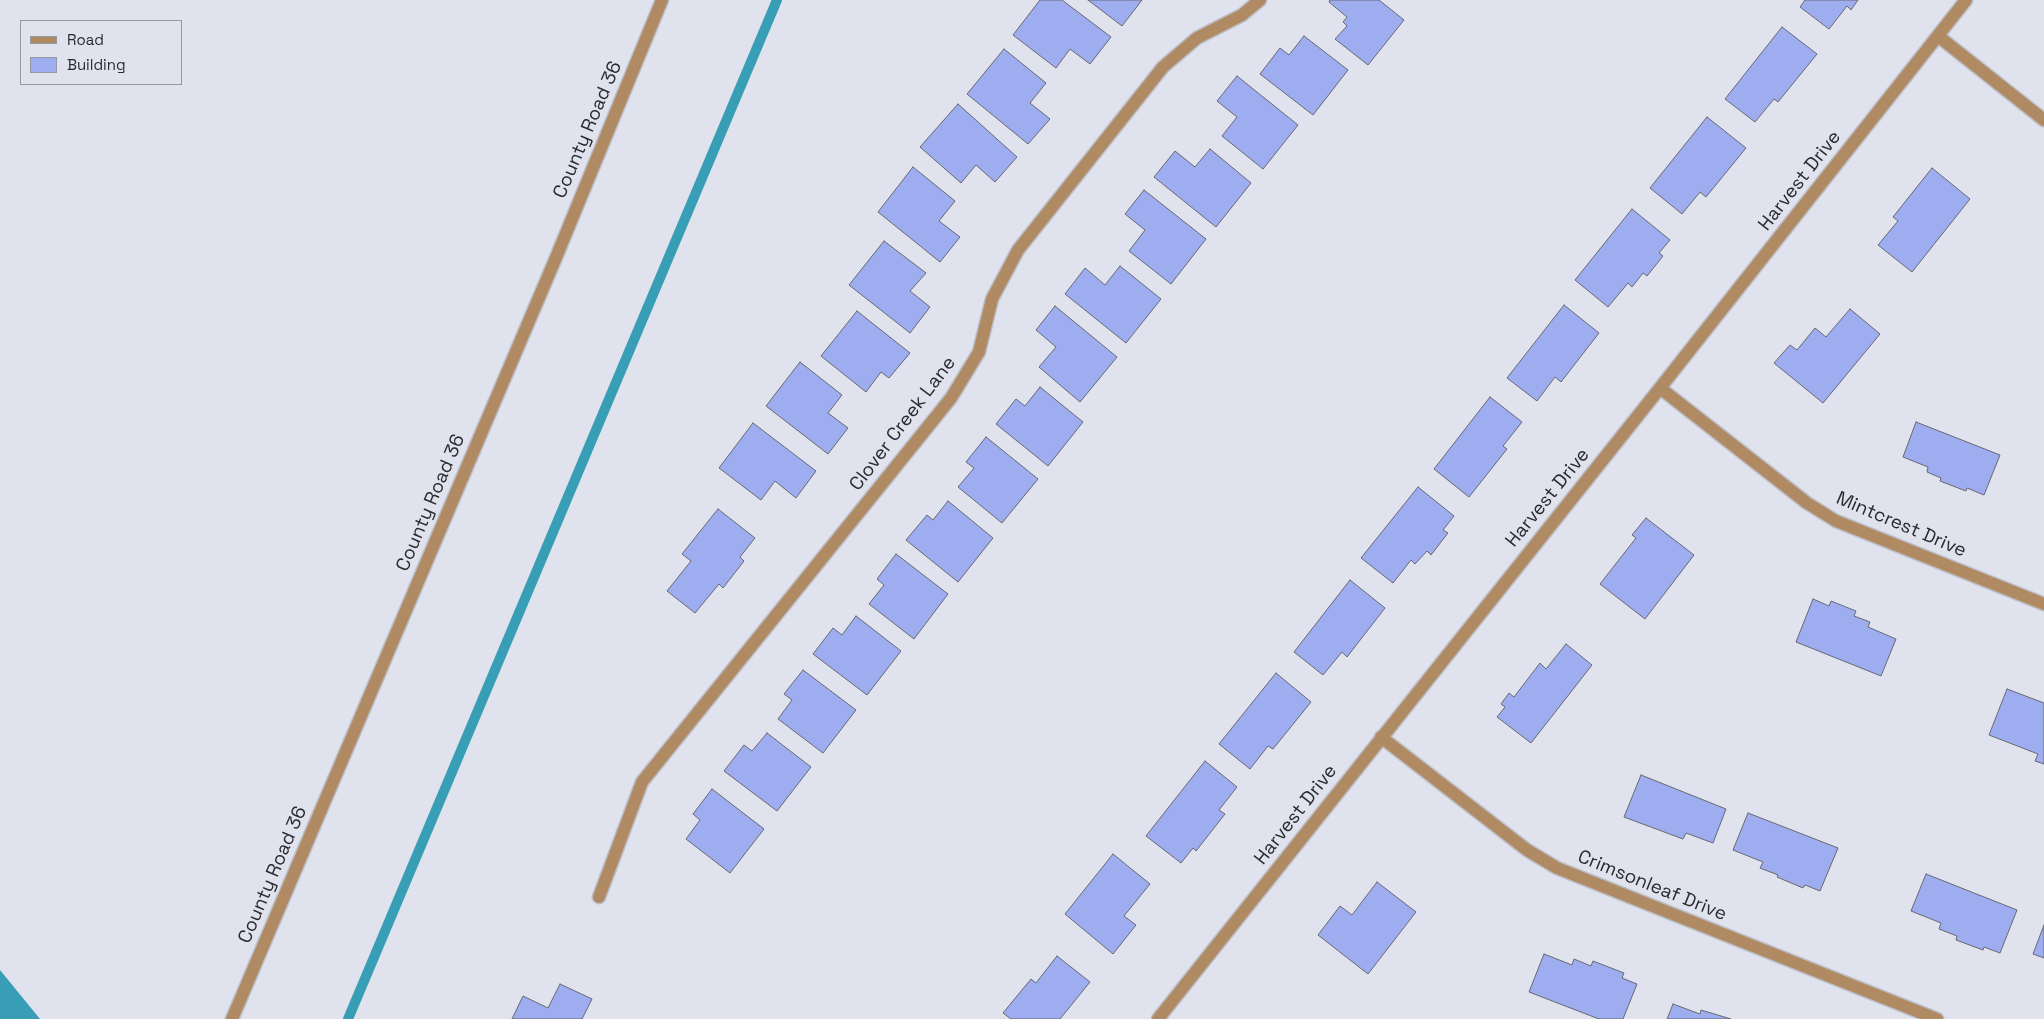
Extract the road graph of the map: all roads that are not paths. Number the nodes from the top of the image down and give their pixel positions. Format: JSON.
{"nodes":[{"id":1,"x":662,"y":0,"type":"edge"},
{"id":2,"x":1260,"y":0,"type":"edge"},
{"id":3,"x":1966,"y":0,"type":"edge"},
{"id":4,"x":1938,"y":36,"type":"junction"},
{"id":5,"x":2044,"y":120,"type":"edge"},
{"id":6,"x":1660,"y":388,"type":"junction"},
{"id":7,"x":2044,"y":604,"type":"edge"},
{"id":8,"x":1381,"y":737,"type":"junction"},
{"id":9,"x":599,"y":897,"type":"dead end"},
{"id":10,"x":232,"y":1019,"type":"edge"},
{"id":11,"x":1158,"y":1019,"type":"edge"},
{"id":12,"x":1937,"y":1019,"type":"edge"}],
"edges":[{"from":1,"to":10,"type":"street","name":"County Road 36"},
{"from":2,"to":9,"type":"street","name":"Clover Creek Lane"},
{"from":3,"to":4,"type":"street","name":"Harvest Drive"},
{"from":4,"to":5,"type":"street"},
{"from":4,"to":6,"type":"street","name":"Harvest Drive"},
{"from":6,"to":7,"type":"street","name":"Mintcrest Drive"},
{"from":6,"to":8,"type":"street","name":"Harvest Drive"},
{"from":8,"to":11,"type":"street","name":"Harvest Drive"},
{"from":8,"to":12,"type":"street","name":"Crimsonleaf Drive"}]}
